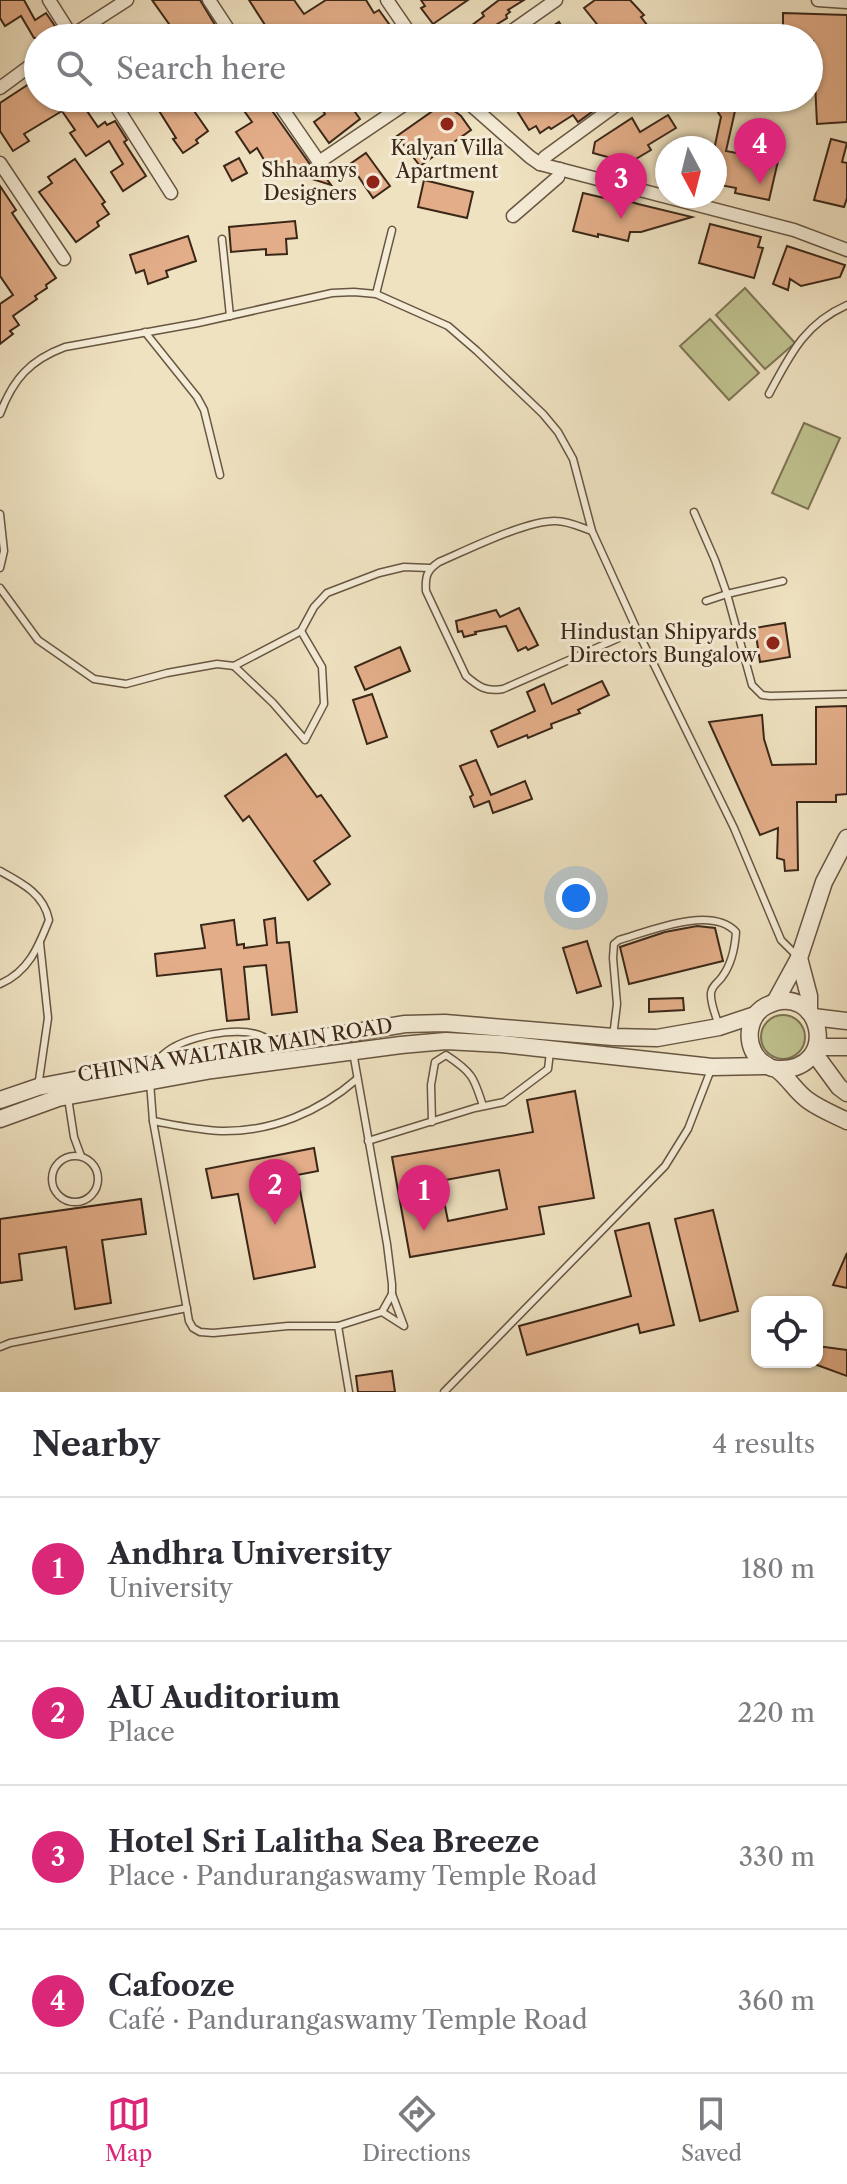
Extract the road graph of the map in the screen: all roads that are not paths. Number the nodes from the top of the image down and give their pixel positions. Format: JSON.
{"nodes":[{"id":1,"x":49,"y":0,"type":"edge"},
{"id":2,"x":127,"y":0,"type":"edge"},
{"id":3,"x":209,"y":0,"type":"edge"},
{"id":4,"x":387,"y":0,"type":"edge"},
{"id":5,"x":556,"y":0,"type":"edge"},
{"id":6,"x":818,"y":0,"type":"edge"},
{"id":7,"x":847,"y":2,"type":"edge"},
{"id":8,"x":63,"y":24,"type":"edge"},
{"id":9,"x":91,"y":24,"type":"edge"},
{"id":10,"x":225,"y":24,"type":"edge"},
{"id":11,"x":403,"y":24,"type":"edge"},
{"id":12,"x":522,"y":24,"type":"edge"},
{"id":13,"x":24,"y":70,"type":"edge"},
{"id":14,"x":0,"y":88,"type":"edge"},
{"id":15,"x":120,"y":112,"type":"edge"},
{"id":16,"x":285,"y":112,"type":"edge"},
{"id":17,"x":393,"y":112,"type":"edge"},
{"id":18,"x":479,"y":112,"type":"edge"},
{"id":19,"x":607,"y":112,"type":"edge"},
{"id":20,"x":0,"y":163,"type":"edge"},
{"id":21,"x":540,"y":164,"type":"junction"},
{"id":22,"x":560,"y":169,"type":"junction"},
{"id":23,"x":4,"y":180,"type":"edge"},
{"id":24,"x":171,"y":193,"type":"dead end"},
{"id":25,"x":513,"y":216,"type":"dead end"},
{"id":26,"x":392,"y":230,"type":"dead end"},
{"id":27,"x":222,"y":239,"type":"dead end"},
{"id":28,"x":847,"y":250,"type":"edge"},
{"id":29,"x":64,"y":259,"type":"dead end"},
{"id":30,"x":376,"y":294,"type":"junction"},
{"id":31,"x":847,"y":305,"type":"edge"},
{"id":32,"x":230,"y":316,"type":"junction"},
{"id":33,"x":145,"y":332,"type":"junction"},
{"id":34,"x":769,"y":394,"type":"dead end"},
{"id":35,"x":0,"y":414,"type":"edge"},
{"id":36,"x":220,"y":475,"type":"dead end"},
{"id":37,"x":694,"y":512,"type":"dead end"},
{"id":38,"x":0,"y":514,"type":"edge"},
{"id":39,"x":592,"y":531,"type":"junction"},
{"id":40,"x":0,"y":568,"type":"edge"},
{"id":41,"x":429,"y":568,"type":"junction"},
{"id":42,"x":783,"y":581,"type":"dead end"},
{"id":43,"x":0,"y":588,"type":"edge"},
{"id":44,"x":727,"y":594,"type":"junction"},
{"id":45,"x":706,"y":601,"type":"dead end"},
{"id":46,"x":637,"y":630,"type":"junction"},
{"id":47,"x":301,"y":631,"type":"junction"},
{"id":48,"x":234,"y":666,"type":"junction"},
{"id":49,"x":847,"y":694,"type":"edge"},
{"id":50,"x":847,"y":838,"type":"edge"},
{"id":51,"x":0,"y":871,"type":"edge"},
{"id":52,"x":40,"y":943,"type":"junction"},
{"id":53,"x":799,"y":958,"type":"junction"},
{"id":54,"x":0,"y":984,"type":"edge"},
{"id":55,"x":775,"y":1002,"type":"junction"},
{"id":56,"x":811,"y":1014,"type":"junction"},
{"id":57,"x":755,"y":1015,"type":"junction"},
{"id":58,"x":847,"y":1021,"type":"edge"},
{"id":59,"x":719,"y":1027,"type":"junction"},
{"id":60,"x":613,"y":1037,"type":"junction"},
{"id":61,"x":847,"y":1047,"type":"edge"},
{"id":62,"x":446,"y":1048,"type":"junction"},
{"id":63,"x":550,"y":1049,"type":"junction"},
{"id":64,"x":815,"y":1050,"type":"junction"},
{"id":65,"x":353,"y":1051,"type":"junction"},
{"id":66,"x":611,"y":1056,"type":"junction"},
{"id":67,"x":712,"y":1067,"type":"junction"},
{"id":68,"x":772,"y":1067,"type":"junction"},
{"id":69,"x":152,"y":1073,"type":"junction"},
{"id":70,"x":357,"y":1079,"type":"junction"},
{"id":71,"x":38,"y":1087,"type":"junction"},
{"id":72,"x":847,"y":1093,"type":"edge"},
{"id":73,"x":68,"y":1096,"type":"junction"},
{"id":74,"x":0,"y":1100,"type":"edge"},
{"id":75,"x":483,"y":1106,"type":"junction"},
{"id":76,"x":0,"y":1119,"type":"edge"},
{"id":77,"x":153,"y":1121,"type":"junction"},
{"id":78,"x":847,"y":1121,"type":"edge"},
{"id":79,"x":432,"y":1122,"type":"junction"},
{"id":80,"x":368,"y":1141,"type":"junction"},
{"id":81,"x":81,"y":1156,"type":"junction"},
{"id":82,"x":392,"y":1294,"type":"junction"},
{"id":83,"x":187,"y":1308,"type":"junction"},
{"id":84,"x":382,"y":1312,"type":"junction"},
{"id":85,"x":338,"y":1326,"type":"junction"},
{"id":86,"x":0,"y":1347,"type":"edge"},
{"id":87,"x":349,"y":1392,"type":"edge"},
{"id":88,"x":444,"y":1392,"type":"edge"}],
"edges":[{"from":1,"to":8,"type":"street"},
{"from":2,"to":9,"type":"street"},
{"from":3,"to":10,"type":"street"},
{"from":4,"to":11,"type":"street"},
{"from":5,"to":12,"type":"street"},
{"from":6,"to":7,"type":"street"},
{"from":13,"to":14,"type":"street"},
{"from":15,"to":24,"type":"street"},
{"from":16,"to":17,"type":"street"},
{"from":18,"to":21,"type":"street"},
{"from":19,"to":21,"type":"street"},
{"from":20,"to":23,"type":"street"},
{"from":21,"to":22,"type":"street"},
{"from":22,"to":25,"type":"street"},
{"from":22,"to":28,"type":"street"},
{"from":23,"to":29,"type":"street"},
{"from":26,"to":30,"type":"lane"},
{"from":27,"to":32,"type":"lane"},
{"from":30,"to":32,"type":"lane"},
{"from":30,"to":39,"type":"lane"},
{"from":31,"to":34,"type":"lane"},
{"from":32,"to":33,"type":"lane"},
{"from":33,"to":35,"type":"lane"},
{"from":33,"to":36,"type":"lane"},
{"from":37,"to":44,"type":"lane"},
{"from":38,"to":40,"type":"lane"},
{"from":39,"to":41,"type":"lane"},
{"from":39,"to":46,"type":"lane"},
{"from":41,"to":46,"type":"lane"},
{"from":41,"to":47,"type":"lane"},
{"from":42,"to":44,"type":"lane"},
{"from":43,"to":48,"type":"lane"},
{"from":44,"to":45,"type":"lane"},
{"from":44,"to":49,"type":"lane"},
{"from":46,"to":53,"type":"lane"},
{"from":47,"to":48,"type":"lane"},
{"from":47,"to":48,"type":"lane"},
{"from":50,"to":53,"type":"street"},
{"from":51,"to":52,"type":"lane"},
{"from":52,"to":54,"type":"lane"},
{"from":52,"to":71,"type":"lane"},
{"from":53,"to":55,"type":"street"},
{"from":53,"to":56,"type":"street"},
{"from":55,"to":56,"type":"street"},
{"from":55,"to":57,"type":"street"},
{"from":56,"to":58,"type":"street"},
{"from":56,"to":64,"type":"street"},
{"from":57,"to":59,"type":"street","name":"CHINNA WALTAIR MAIN ROAD"},
{"from":57,"to":68,"type":"street"},
{"from":59,"to":60,"type":"street","name":"CHINNA WALTAIR MAIN ROAD"},
{"from":59,"to":60,"type":"lane"},
{"from":60,"to":66,"type":"lane"},
{"from":60,"to":69,"type":"street","name":"CHINNA WALTAIR MAIN ROAD"},
{"from":61,"to":64,"type":"street"},
{"from":62,"to":63,"type":"street","name":"CHINNA WALTAIR MAIN ROAD"},
{"from":62,"to":65,"type":"street","name":"CHINNA WALTAIR MAIN ROAD"},
{"from":62,"to":75,"type":"lane"},
{"from":62,"to":79,"type":"lane"},
{"from":63,"to":66,"type":"street","name":"CHINNA WALTAIR MAIN ROAD"},
{"from":63,"to":75,"type":"lane"},
{"from":64,"to":68,"type":"street"},
{"from":64,"to":72,"type":"street"},
{"from":65,"to":69,"type":"street","name":"CHINNA WALTAIR MAIN ROAD"},
{"from":65,"to":70,"type":"lane"},
{"from":66,"to":67,"type":"street","name":"CHINNA WALTAIR MAIN ROAD"},
{"from":67,"to":68,"type":"street","name":"CHINNA WALTAIR MAIN ROAD"},
{"from":67,"to":88,"type":"lane"},
{"from":68,"to":78,"type":"street"},
{"from":69,"to":71,"type":"street","name":"CHINNA WALTAIR MAIN ROAD"},
{"from":69,"to":73,"type":"street","name":"CHINNA WALTAIR MAIN ROAD"},
{"from":69,"to":77,"type":"lane"},
{"from":70,"to":77,"type":"lane"},
{"from":70,"to":80,"type":"lane"},
{"from":71,"to":74,"type":"street","name":"CHINNA WALTAIR MAIN ROAD"},
{"from":73,"to":76,"type":"street","name":"CHINNA WALTAIR MAIN ROAD"},
{"from":73,"to":81,"type":"lane"},
{"from":75,"to":79,"type":"lane"},
{"from":77,"to":83,"type":"lane"},
{"from":79,"to":80,"type":"lane"},
{"from":80,"to":82,"type":"lane"},
{"from":81,"to":81,"type":"lane"},
{"from":82,"to":84,"type":"lane"},
{"from":82,"to":84,"type":"lane"},
{"from":83,"to":85,"type":"lane"},
{"from":83,"to":86,"type":"lane"},
{"from":84,"to":85,"type":"lane"},
{"from":85,"to":87,"type":"lane"}]}
